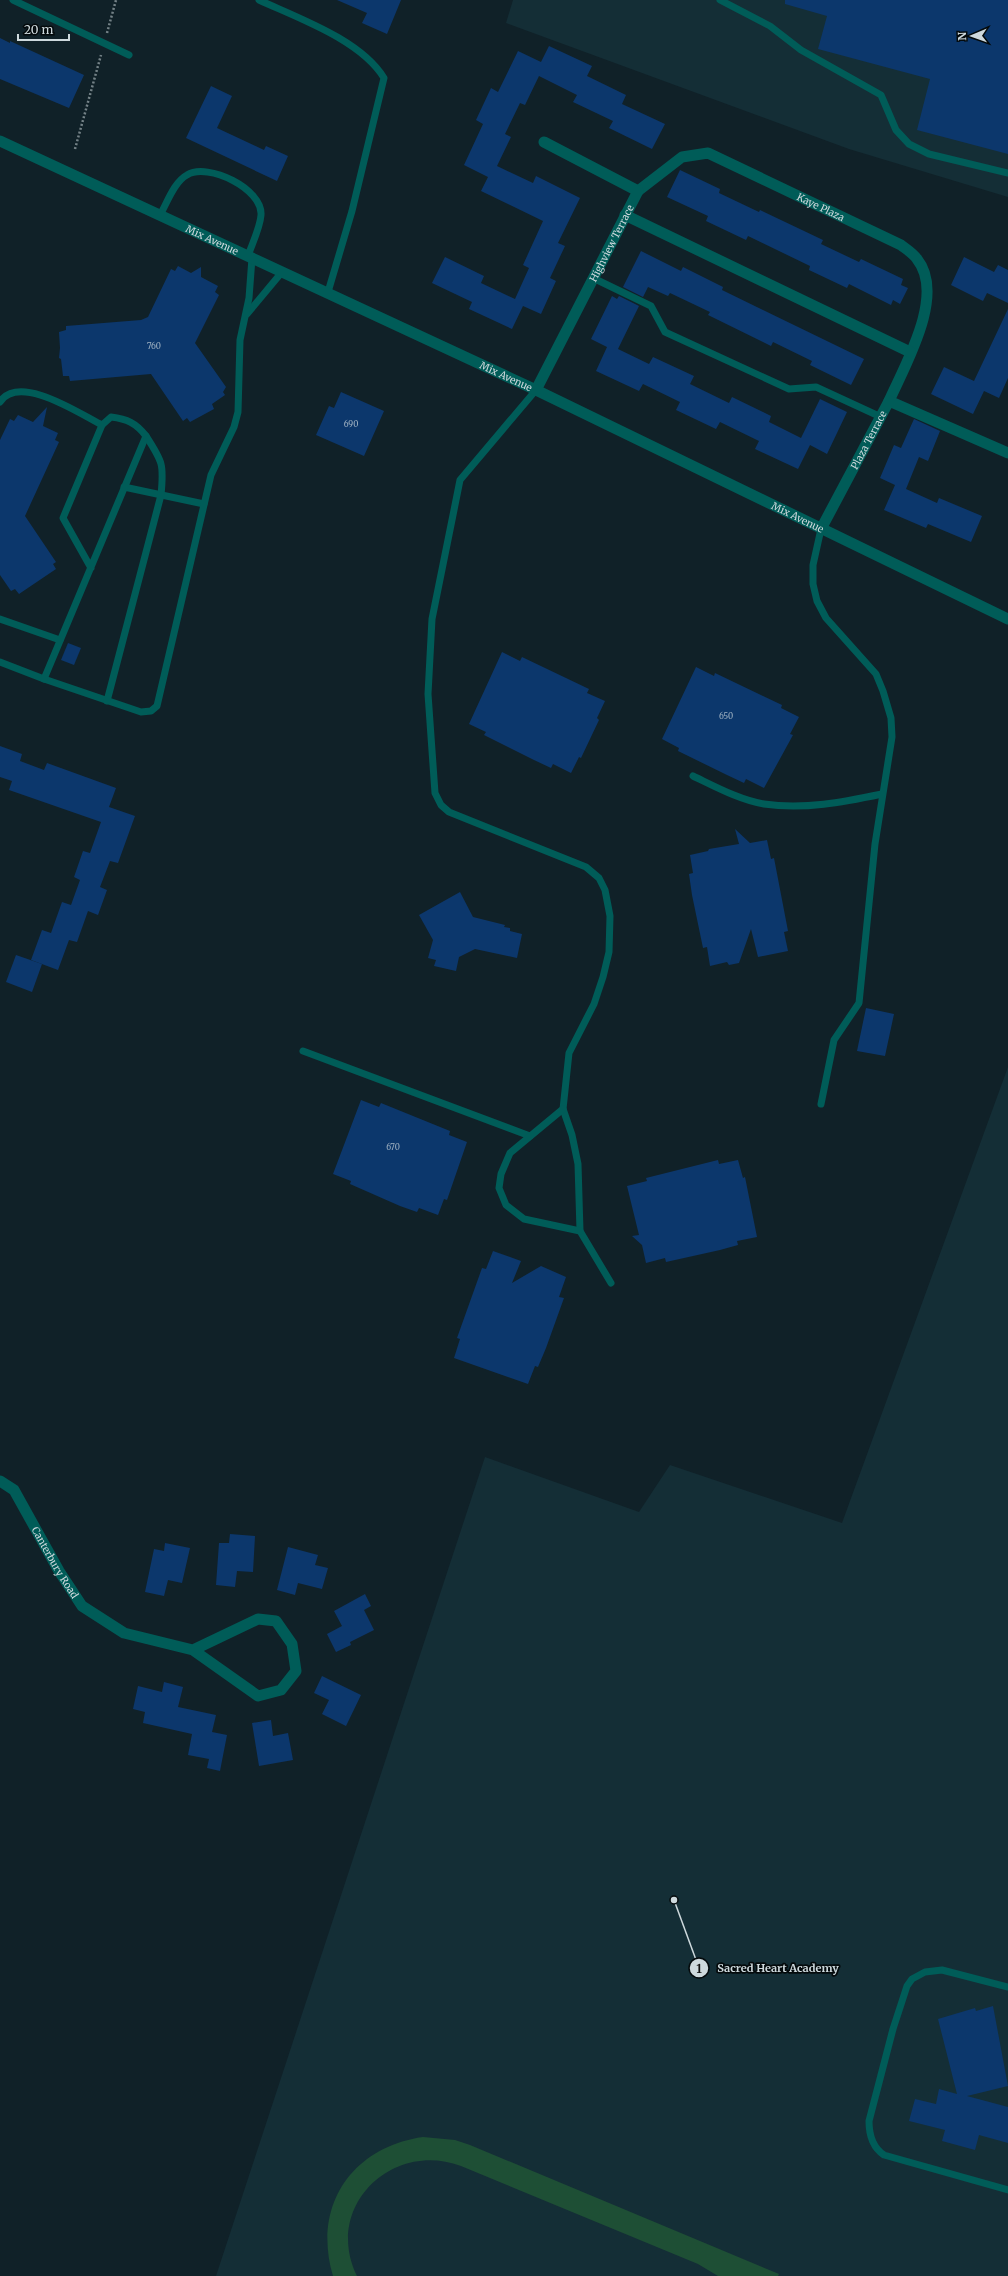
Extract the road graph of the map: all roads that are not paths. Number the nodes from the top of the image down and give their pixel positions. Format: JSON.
{"nodes":[{"id":1,"x":13,"y":0,"type":"edge"},
{"id":2,"x":260,"y":0,"type":"edge"},
{"id":3,"x":720,"y":0,"type":"edge"},
{"id":4,"x":129,"y":55,"type":"dead end"},
{"id":5,"x":0,"y":141,"type":"edge"},
{"id":6,"x":544,"y":142,"type":"dead end"},
{"id":7,"x":1008,"y":173,"type":"edge"},
{"id":8,"x":638,"y":191,"type":"junction"},
{"id":9,"x":160,"y":215,"type":"junction"},
{"id":10,"x":625,"y":216,"type":"junction"},
{"id":11,"x":250,"y":257,"type":"junction"},
{"id":12,"x":282,"y":272,"type":"junction"},
{"id":13,"x":593,"y":278,"type":"junction"},
{"id":14,"x":328,"y":292,"type":"junction"},
{"id":15,"x":245,"y":316,"type":"junction"},
{"id":16,"x":910,"y":352,"type":"junction"},
{"id":17,"x":536,"y":390,"type":"junction"},
{"id":18,"x":889,"y":401,"type":"junction"},
{"id":19,"x":0,"y":402,"type":"edge"},
{"id":20,"x":881,"y":417,"type":"junction"},
{"id":21,"x":102,"y":425,"type":"junction"},
{"id":22,"x":146,"y":436,"type":"junction"},
{"id":23,"x":1008,"y":453,"type":"edge"},
{"id":24,"x":124,"y":487,"type":"junction"},
{"id":25,"x":161,"y":495,"type":"junction"},
{"id":26,"x":204,"y":504,"type":"junction"},
{"id":27,"x":821,"y":529,"type":"junction"},
{"id":28,"x":91,"y":568,"type":"junction"},
{"id":29,"x":0,"y":619,"type":"edge"},
{"id":30,"x":1008,"y":619,"type":"edge"},
{"id":31,"x":60,"y":640,"type":"junction"},
{"id":32,"x":0,"y":662,"type":"edge"},
{"id":33,"x":44,"y":679,"type":"junction"},
{"id":34,"x":107,"y":701,"type":"junction"},
{"id":35,"x":694,"y":776,"type":"dead end"},
{"id":36,"x":882,"y":794,"type":"junction"},
{"id":37,"x":303,"y":1051,"type":"dead end"},
{"id":38,"x":822,"y":1104,"type":"dead end"},
{"id":39,"x":563,"y":1109,"type":"junction"},
{"id":40,"x":530,"y":1136,"type":"junction"},
{"id":41,"x":580,"y":1231,"type":"junction"},
{"id":42,"x":611,"y":1283,"type":"dead end"},
{"id":43,"x":0,"y":1481,"type":"edge"},
{"id":44,"x":193,"y":1650,"type":"junction"},
{"id":45,"x":1008,"y":1987,"type":"edge"},
{"id":46,"x":1008,"y":2190,"type":"edge"}],
"edges":[{"from":1,"to":4,"type":"lane"},
{"from":2,"to":14,"type":"lane"},
{"from":3,"to":7,"type":"lane"},
{"from":5,"to":9,"type":"street","name":"Mix Avenue"},
{"from":6,"to":8,"type":"street"},
{"from":8,"to":10,"type":"street","name":"Highview Terrace"},
{"from":8,"to":16,"type":"street","name":"Kaye Plaza"},
{"from":9,"to":11,"type":"street","name":"Mix Avenue"},
{"from":9,"to":11,"type":"lane"},
{"from":10,"to":13,"type":"street","name":"Highview Terrace"},
{"from":10,"to":16,"type":"street"},
{"from":11,"to":12,"type":"street","name":"Mix Avenue"},
{"from":11,"to":15,"type":"lane"},
{"from":12,"to":14,"type":"street","name":"Mix Avenue"},
{"from":12,"to":15,"type":"lane"},
{"from":13,"to":17,"type":"street","name":"Highview Terrace"},
{"from":13,"to":20,"type":"lane"},
{"from":14,"to":17,"type":"street","name":"Mix Avenue"},
{"from":15,"to":26,"type":"lane"},
{"from":16,"to":18,"type":"street","name":"Kaye Plaza"},
{"from":17,"to":27,"type":"street","name":"Mix Avenue"},
{"from":17,"to":39,"type":"lane"},
{"from":18,"to":20,"type":"street","name":"Plaza Terrace"},
{"from":18,"to":23,"type":"street","name":"Plaza Terrace"},
{"from":19,"to":21,"type":"lane"},
{"from":20,"to":27,"type":"street","name":"Plaza Terrace"},
{"from":21,"to":22,"type":"lane"},
{"from":21,"to":28,"type":"lane"},
{"from":22,"to":24,"type":"lane"},
{"from":22,"to":25,"type":"lane"},
{"from":24,"to":25,"type":"lane"},
{"from":24,"to":28,"type":"lane"},
{"from":25,"to":26,"type":"lane"},
{"from":25,"to":34,"type":"lane"},
{"from":26,"to":34,"type":"lane"},
{"from":27,"to":30,"type":"street","name":"Mix Avenue"},
{"from":27,"to":36,"type":"lane"},
{"from":28,"to":31,"type":"lane"},
{"from":29,"to":31,"type":"lane"},
{"from":31,"to":33,"type":"lane"},
{"from":32,"to":33,"type":"lane"},
{"from":33,"to":34,"type":"lane"},
{"from":35,"to":36,"type":"lane"},
{"from":36,"to":38,"type":"lane"},
{"from":37,"to":40,"type":"lane"},
{"from":39,"to":40,"type":"lane"},
{"from":39,"to":41,"type":"lane"},
{"from":40,"to":41,"type":"lane"},
{"from":41,"to":42,"type":"lane"},
{"from":43,"to":44,"type":"street","name":"Canterbury Road"},
{"from":44,"to":44,"type":"street","name":"Canterbury Road"},
{"from":45,"to":46,"type":"lane"}]}
